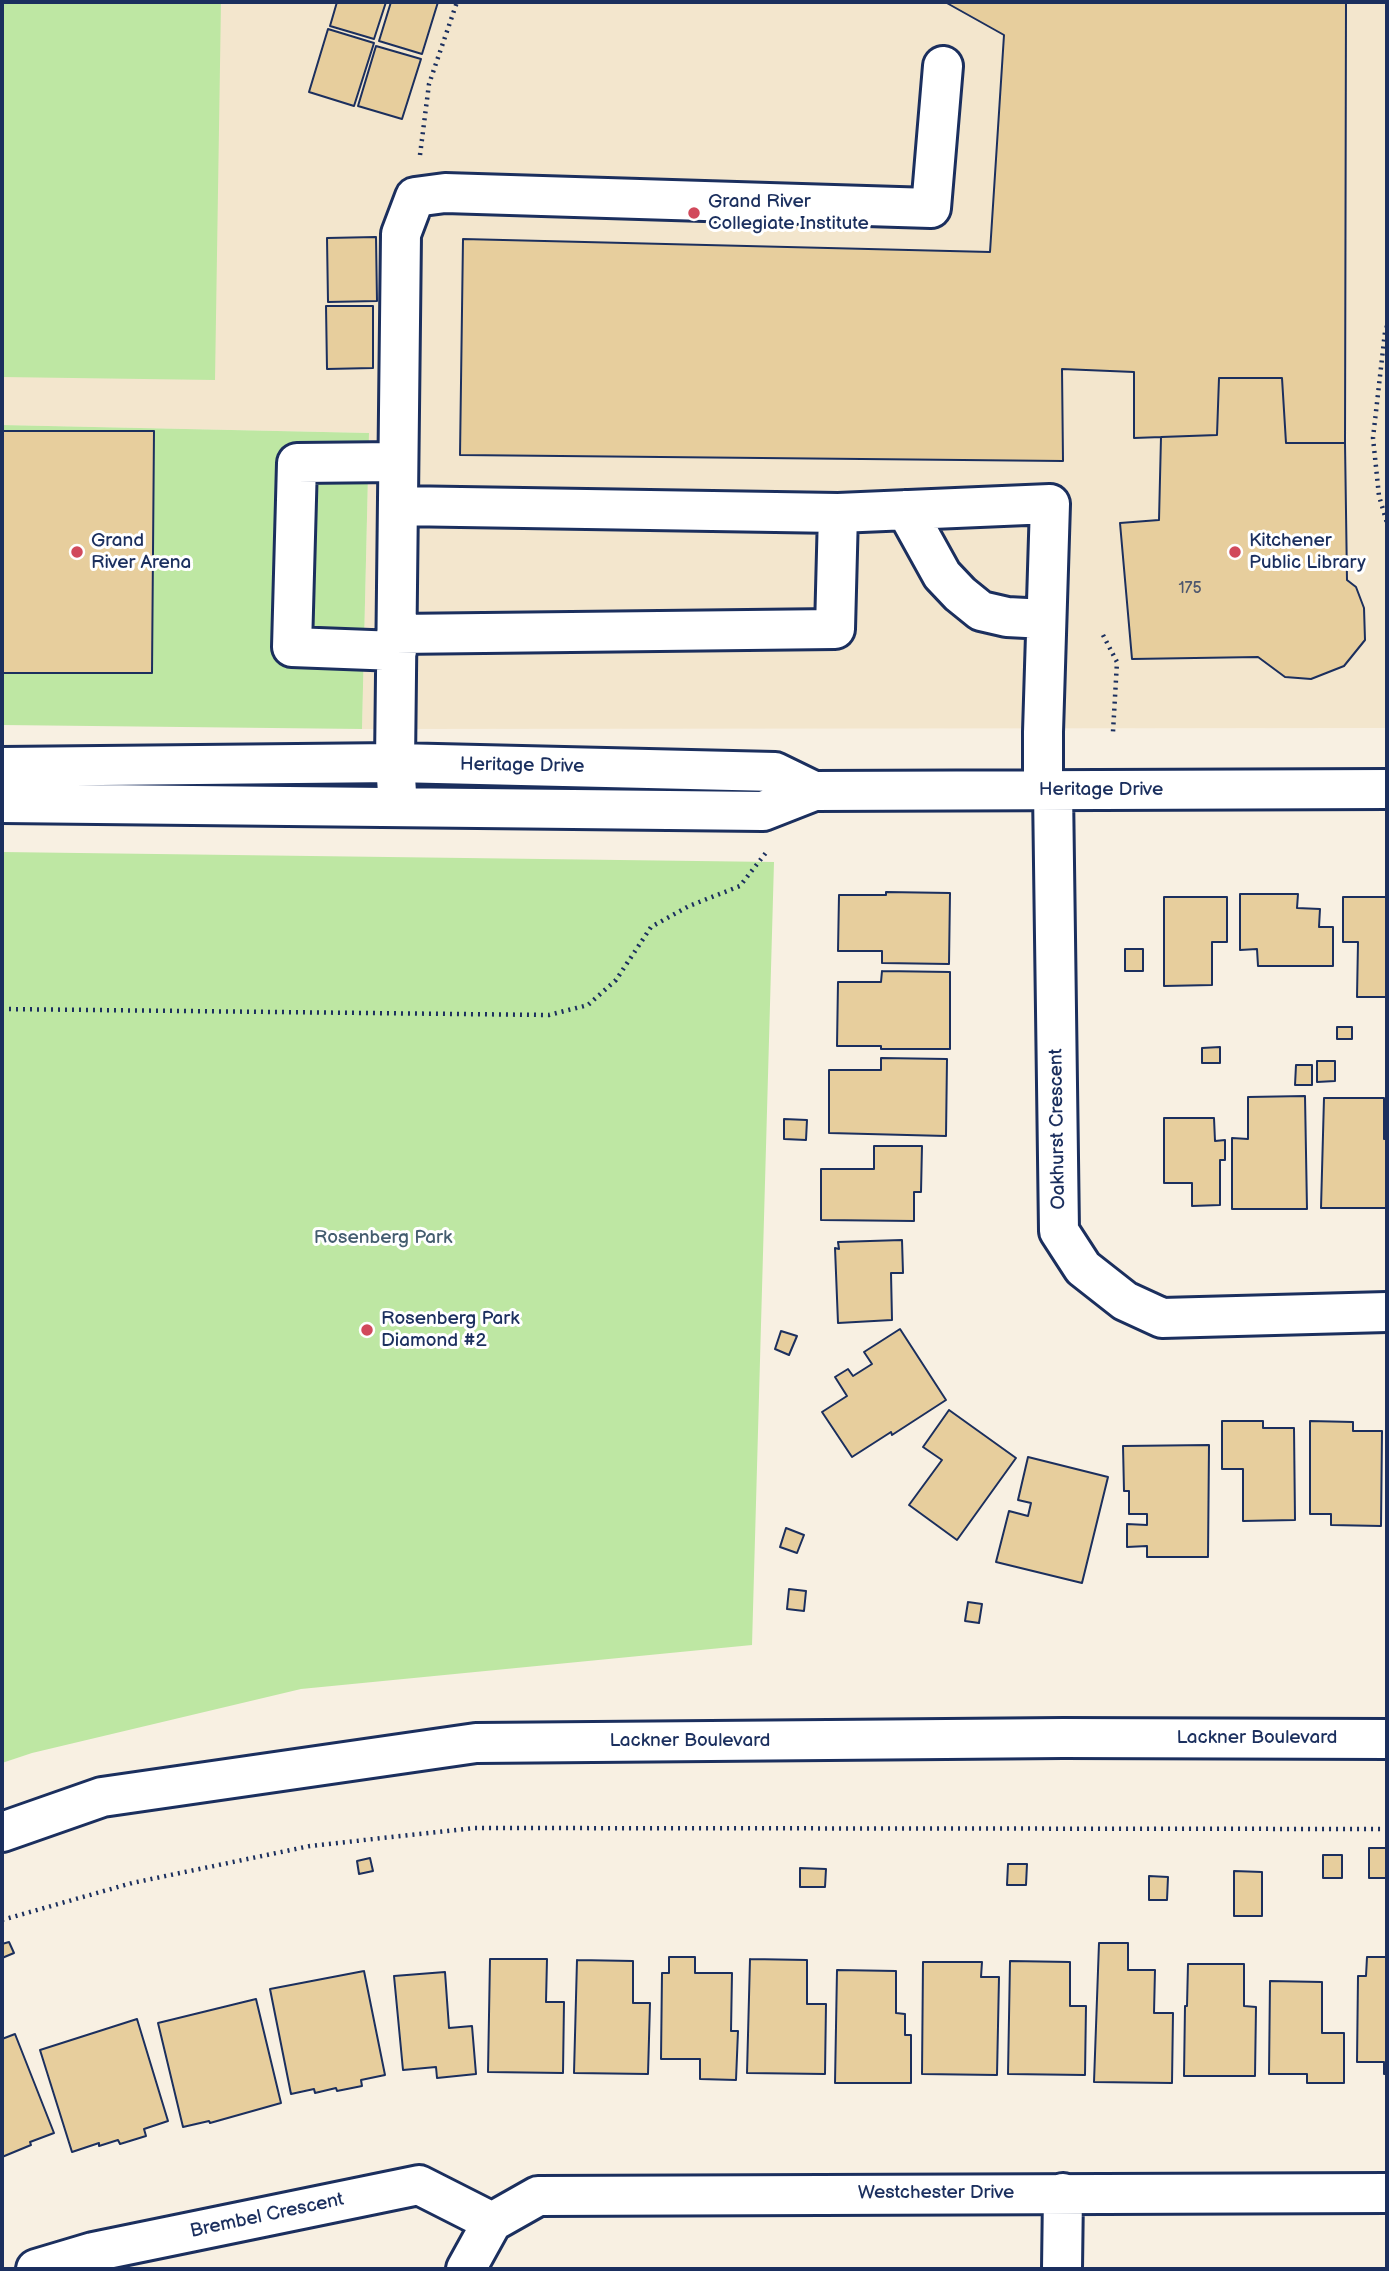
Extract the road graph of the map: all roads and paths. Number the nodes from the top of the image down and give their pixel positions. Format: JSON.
{"nodes":[{"id":1,"x":457,"y":2,"type":"edge"},
{"id":2,"x":943,"y":66,"type":"dead end"},
{"id":3,"x":415,"y":197,"type":"junction"},
{"id":4,"x":1387,"y":326,"type":"edge"},
{"id":5,"x":398,"y":462,"type":"junction"},
{"id":6,"x":398,"y":506,"type":"junction"},
{"id":7,"x":906,"y":510,"type":"junction"},
{"id":8,"x":838,"y":513,"type":"junction"},
{"id":9,"x":1387,"y":523,"type":"edge"},
{"id":10,"x":1046,"y":619,"type":"junction"},
{"id":11,"x":1103,"y":635,"type":"dead end"},
{"id":12,"x":396,"y":643,"type":"junction"},
{"id":13,"x":1113,"y":732,"type":"dead end"},
{"id":14,"x":395,"y":763,"type":"junction"},
{"id":15,"x":2,"y":767,"type":"edge"},
{"id":16,"x":1387,"y":789,"type":"edge"},
{"id":17,"x":1048,"y":790,"type":"junction"},
{"id":18,"x":814,"y":791,"type":"junction"},
{"id":19,"x":2,"y":803,"type":"edge"},
{"id":20,"x":398,"y":807,"type":"junction"},
{"id":21,"x":771,"y":847,"type":"dead end"},
{"id":22,"x":2,"y":1009,"type":"edge"},
{"id":23,"x":1387,"y":1312,"type":"edge"},
{"id":24,"x":1387,"y":1738,"type":"edge"},
{"id":25,"x":1387,"y":1829,"type":"edge"},
{"id":26,"x":2,"y":1832,"type":"edge"},
{"id":27,"x":2,"y":1920,"type":"edge"},
{"id":28,"x":1063,"y":2193,"type":"junction"},
{"id":29,"x":1387,"y":2193,"type":"edge"},
{"id":30,"x":492,"y":2222,"type":"junction"},
{"id":31,"x":36,"y":2269,"type":"edge"},
{"id":32,"x":466,"y":2269,"type":"edge"},
{"id":33,"x":1062,"y":2269,"type":"edge"}],
"edges":[{"from":1,"to":3,"type":"path"},
{"from":2,"to":3,"type":"street"},
{"from":3,"to":5,"type":"street"},
{"from":4,"to":9,"type":"path"},
{"from":5,"to":6,"type":"street"},
{"from":5,"to":12,"type":"street"},
{"from":6,"to":8,"type":"street"},
{"from":6,"to":12,"type":"street"},
{"from":7,"to":8,"type":"street"},
{"from":7,"to":10,"type":"street"},
{"from":7,"to":10,"type":"street","name":"Oakhurst Crescent"},
{"from":8,"to":12,"type":"street"},
{"from":10,"to":17,"type":"street","name":"Oakhurst Crescent"},
{"from":11,"to":13,"type":"path"},
{"from":12,"to":14,"type":"street"},
{"from":14,"to":15,"type":"street","name":"Heritage Drive"},
{"from":14,"to":18,"type":"street","name":"Heritage Drive"},
{"from":14,"to":20,"type":"street"},
{"from":16,"to":17,"type":"street","name":"Heritage Drive"},
{"from":17,"to":18,"type":"street","name":"Heritage Drive"},
{"from":17,"to":23,"type":"street","name":"Oakhurst Crescent"},
{"from":18,"to":20,"type":"street","name":"Heritage Drive"},
{"from":19,"to":20,"type":"street","name":"Heritage Drive"},
{"from":21,"to":22,"type":"path"},
{"from":24,"to":26,"type":"street","name":"Lackner Boulevard"},
{"from":25,"to":27,"type":"path"},
{"from":28,"to":29,"type":"street","name":"Westchester Drive"},
{"from":28,"to":30,"type":"street","name":"Westchester Drive"},
{"from":28,"to":33,"type":"street"},
{"from":30,"to":31,"type":"street","name":"Brembel Crescent"},
{"from":30,"to":32,"type":"street"}]}
